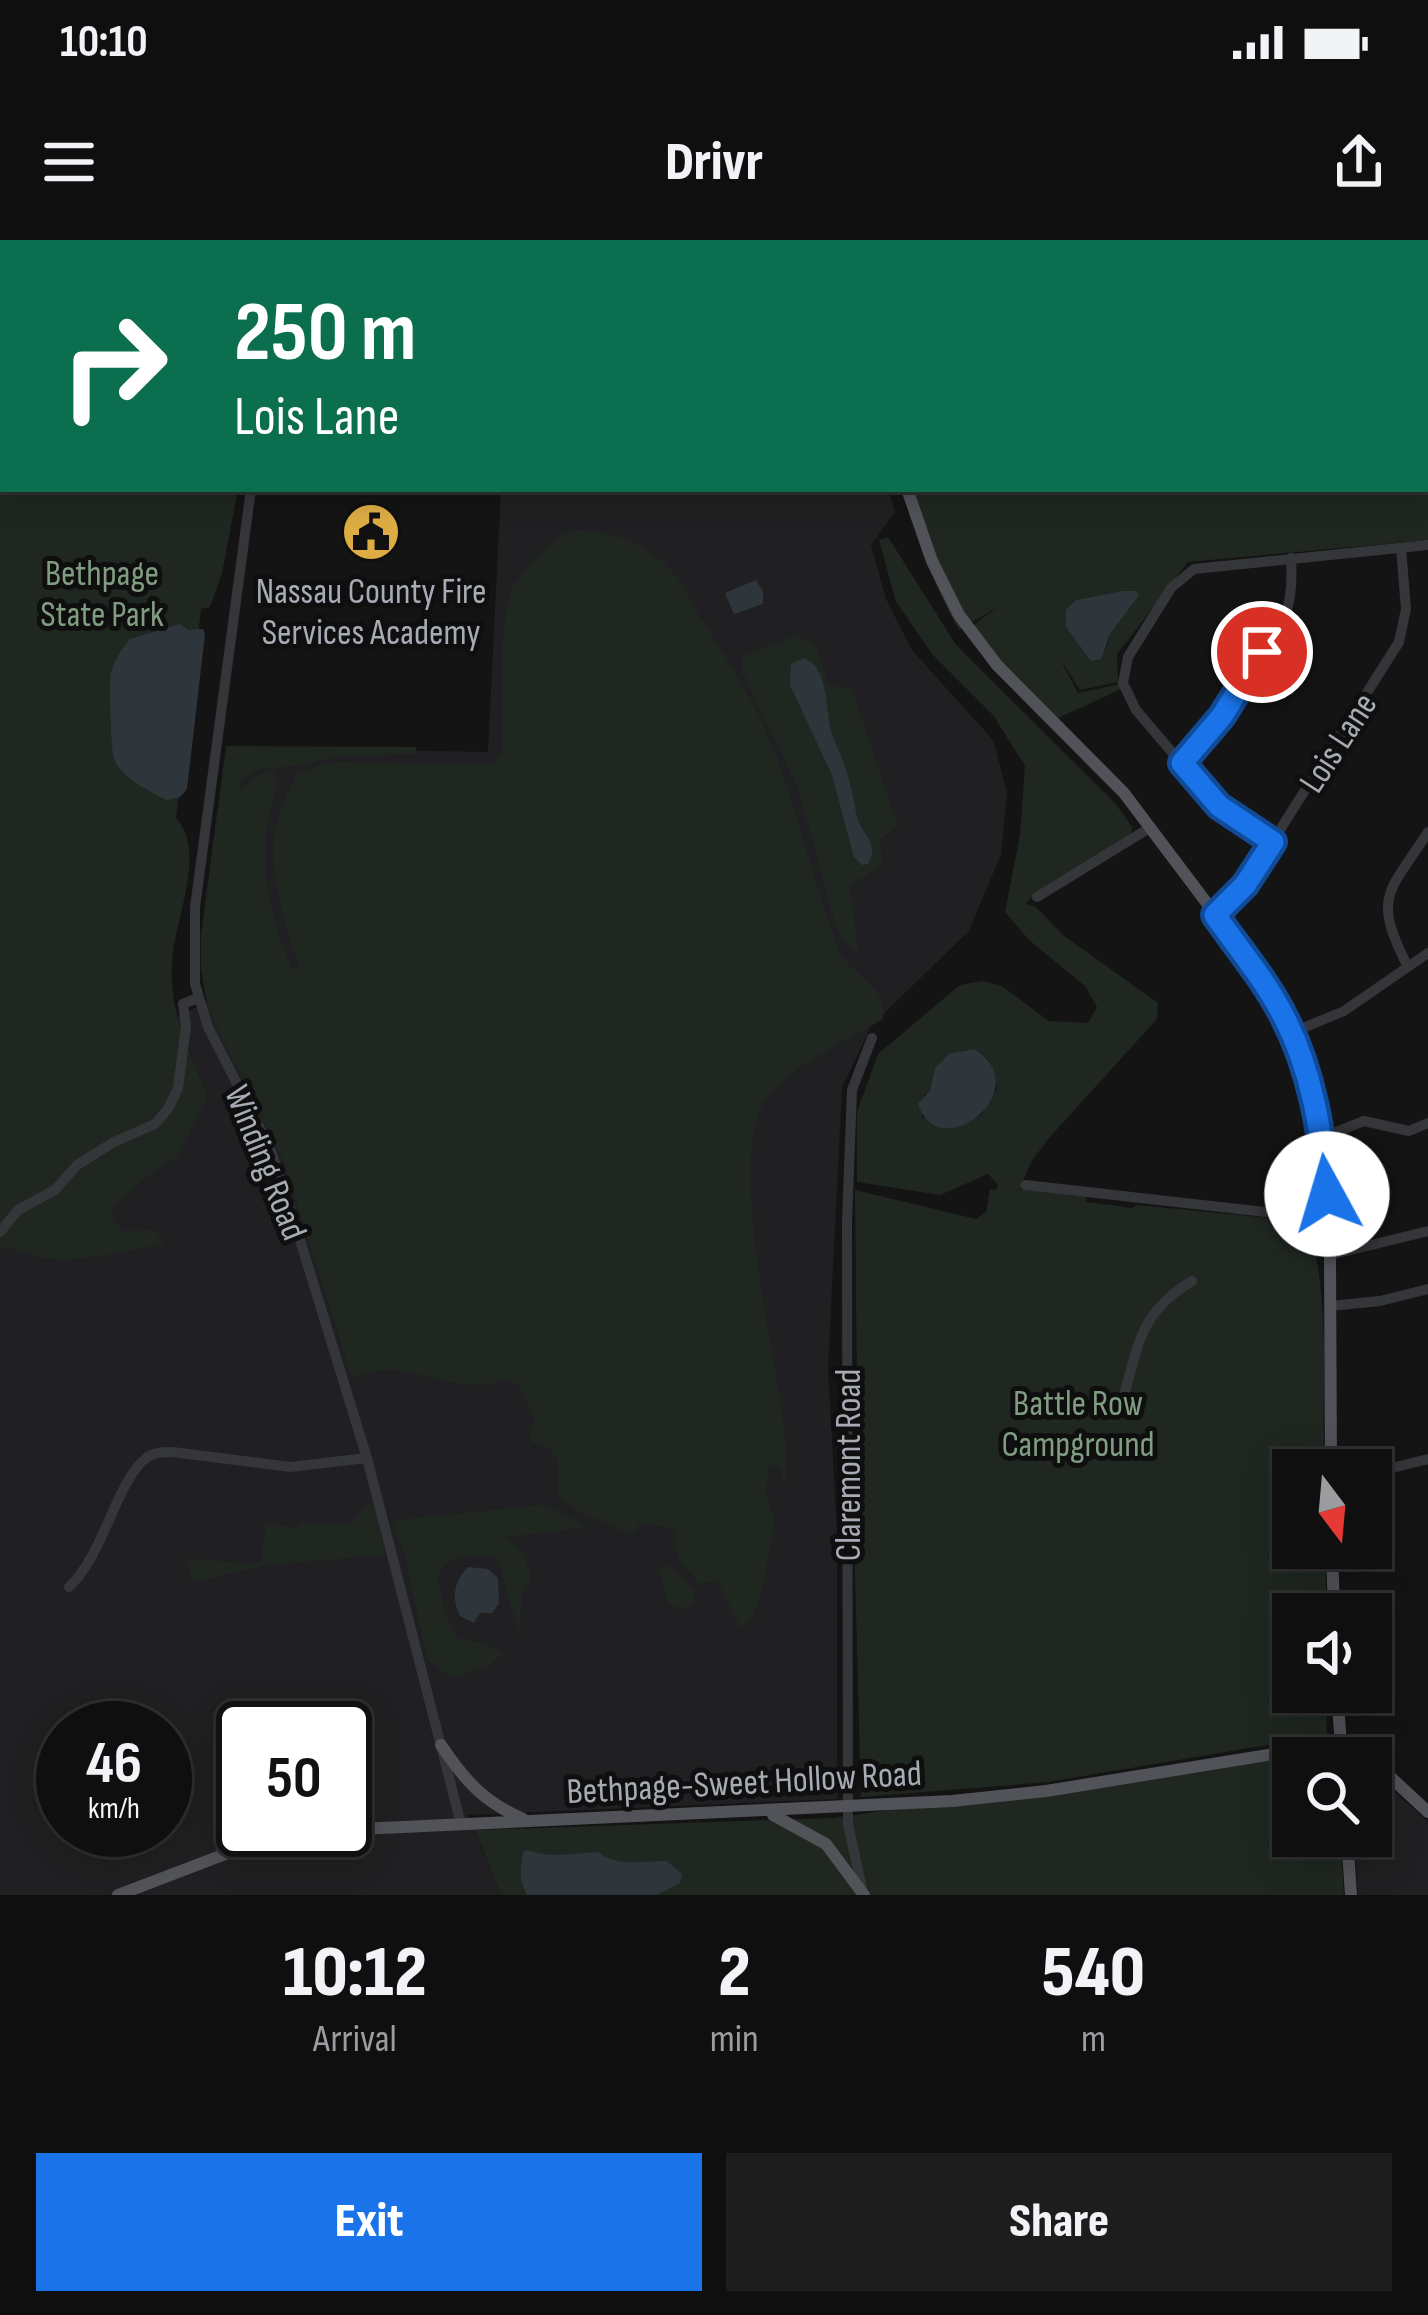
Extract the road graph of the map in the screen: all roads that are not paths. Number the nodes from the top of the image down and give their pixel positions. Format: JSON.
{"nodes":[{"id":1,"x":251,"y":492,"type":"edge"},
{"id":2,"x":908,"y":492,"type":"edge"},
{"id":3,"x":1428,"y":545,"type":"edge"},
{"id":4,"x":1401,"y":548,"type":"junction"},
{"id":5,"x":1291,"y":558,"type":"junction"},
{"id":6,"x":1182,"y":763,"type":"junction"},
{"id":7,"x":1151,"y":827,"type":"junction"},
{"id":8,"x":1428,"y":832,"type":"edge"},
{"id":9,"x":1273,"y":842,"type":"junction"},
{"id":10,"x":1036,"y":897,"type":"dead end"},
{"id":11,"x":1215,"y":915,"type":"junction"},
{"id":12,"x":1428,"y":953,"type":"edge"},
{"id":13,"x":1408,"y":967,"type":"junction"},
{"id":14,"x":198,"y":998,"type":"junction"},
{"id":15,"x":1291,"y":1033,"type":"junction"},
{"id":16,"x":872,"y":1038,"type":"dead end"},
{"id":17,"x":1428,"y":1123,"type":"edge"},
{"id":18,"x":1322,"y":1138,"type":"junction"},
{"id":19,"x":1025,"y":1185,"type":"dead end"},
{"id":20,"x":1328,"y":1220,"type":"junction"},
{"id":21,"x":1428,"y":1231,"type":"edge"},
{"id":22,"x":0,"y":1232,"type":"edge"},
{"id":23,"x":1330,"y":1255,"type":"junction"},
{"id":24,"x":1192,"y":1281,"type":"dead end"},
{"id":25,"x":1428,"y":1288,"type":"edge"},
{"id":26,"x":1330,"y":1306,"type":"junction"},
{"id":27,"x":1122,"y":1402,"type":"dead end"},
{"id":28,"x":1331,"y":1449,"type":"edge"},
{"id":29,"x":367,"y":1458,"type":"junction"},
{"id":30,"x":1428,"y":1459,"type":"edge"},
{"id":31,"x":1392,"y":1467,"type":"edge"},
{"id":32,"x":69,"y":1587,"type":"dead end"},
{"id":33,"x":441,"y":1745,"type":"junction"},
{"id":34,"x":1272,"y":1760,"type":"edge"},
{"id":35,"x":1392,"y":1778,"type":"edge"},
{"id":36,"x":849,"y":1807,"type":"junction"},
{"id":37,"x":766,"y":1812,"type":"junction"},
{"id":38,"x":1428,"y":1813,"type":"edge"},
{"id":39,"x":530,"y":1822,"type":"junction"},
{"id":40,"x":461,"y":1824,"type":"junction"},
{"id":41,"x":1348,"y":1857,"type":"edge"},
{"id":42,"x":118,"y":1895,"type":"edge"},
{"id":43,"x":864,"y":1895,"type":"edge"},
{"id":44,"x":1351,"y":1895,"type":"edge"}],
"edges":[{"from":1,"to":14,"type":"street","name":"Winding Road"},
{"from":2,"to":7,"type":"main road"},
{"from":3,"to":4,"type":"street"},
{"from":4,"to":5,"type":"street"},
{"from":4,"to":9,"type":"street","name":"Lois Lane"},
{"from":5,"to":6,"type":"street"},
{"from":5,"to":6,"type":"street"},
{"from":6,"to":9,"type":"street"},
{"from":7,"to":10,"type":"street"},
{"from":7,"to":11,"type":"main road"},
{"from":8,"to":13,"type":"street"},
{"from":9,"to":11,"type":"street","name":"Lois Lane"},
{"from":11,"to":15,"type":"main road"},
{"from":12,"to":13,"type":"street"},
{"from":13,"to":15,"type":"street"},
{"from":14,"to":22,"type":"street"},
{"from":14,"to":29,"type":"street","name":"Winding Road"},
{"from":15,"to":18,"type":"main road"},
{"from":16,"to":36,"type":"street","name":"Claremont Road"},
{"from":17,"to":18,"type":"street"},
{"from":18,"to":20,"type":"main road"},
{"from":19,"to":20,"type":"street"},
{"from":20,"to":23,"type":"main road"},
{"from":21,"to":23,"type":"street"},
{"from":23,"to":26,"type":"main road"},
{"from":24,"to":27,"type":"street"},
{"from":25,"to":26,"type":"street"},
{"from":26,"to":28,"type":"main road"},
{"from":29,"to":32,"type":"street"},
{"from":29,"to":33,"type":"street","name":"Winding Road"},
{"from":30,"to":31,"type":"street"},
{"from":33,"to":39,"type":"main road"},
{"from":33,"to":40,"type":"street","name":"Winding Road"},
{"from":34,"to":36,"type":"main road","name":"Bethpage-Sweet Hollow Road"},
{"from":35,"to":38,"type":"main road"},
{"from":36,"to":37,"type":"main road","name":"Bethpage-Sweet Hollow Road"},
{"from":36,"to":43,"type":"street","name":"Claremont Road"},
{"from":37,"to":39,"type":"main road","name":"Bethpage-Sweet Hollow Road"},
{"from":37,"to":43,"type":"main road"},
{"from":39,"to":40,"type":"main road","name":"Bethpage-Sweet Hollow Road"},
{"from":40,"to":42,"type":"main road","name":"Bethpage-Sweet Hollow Road"},
{"from":41,"to":44,"type":"main road"}]}
